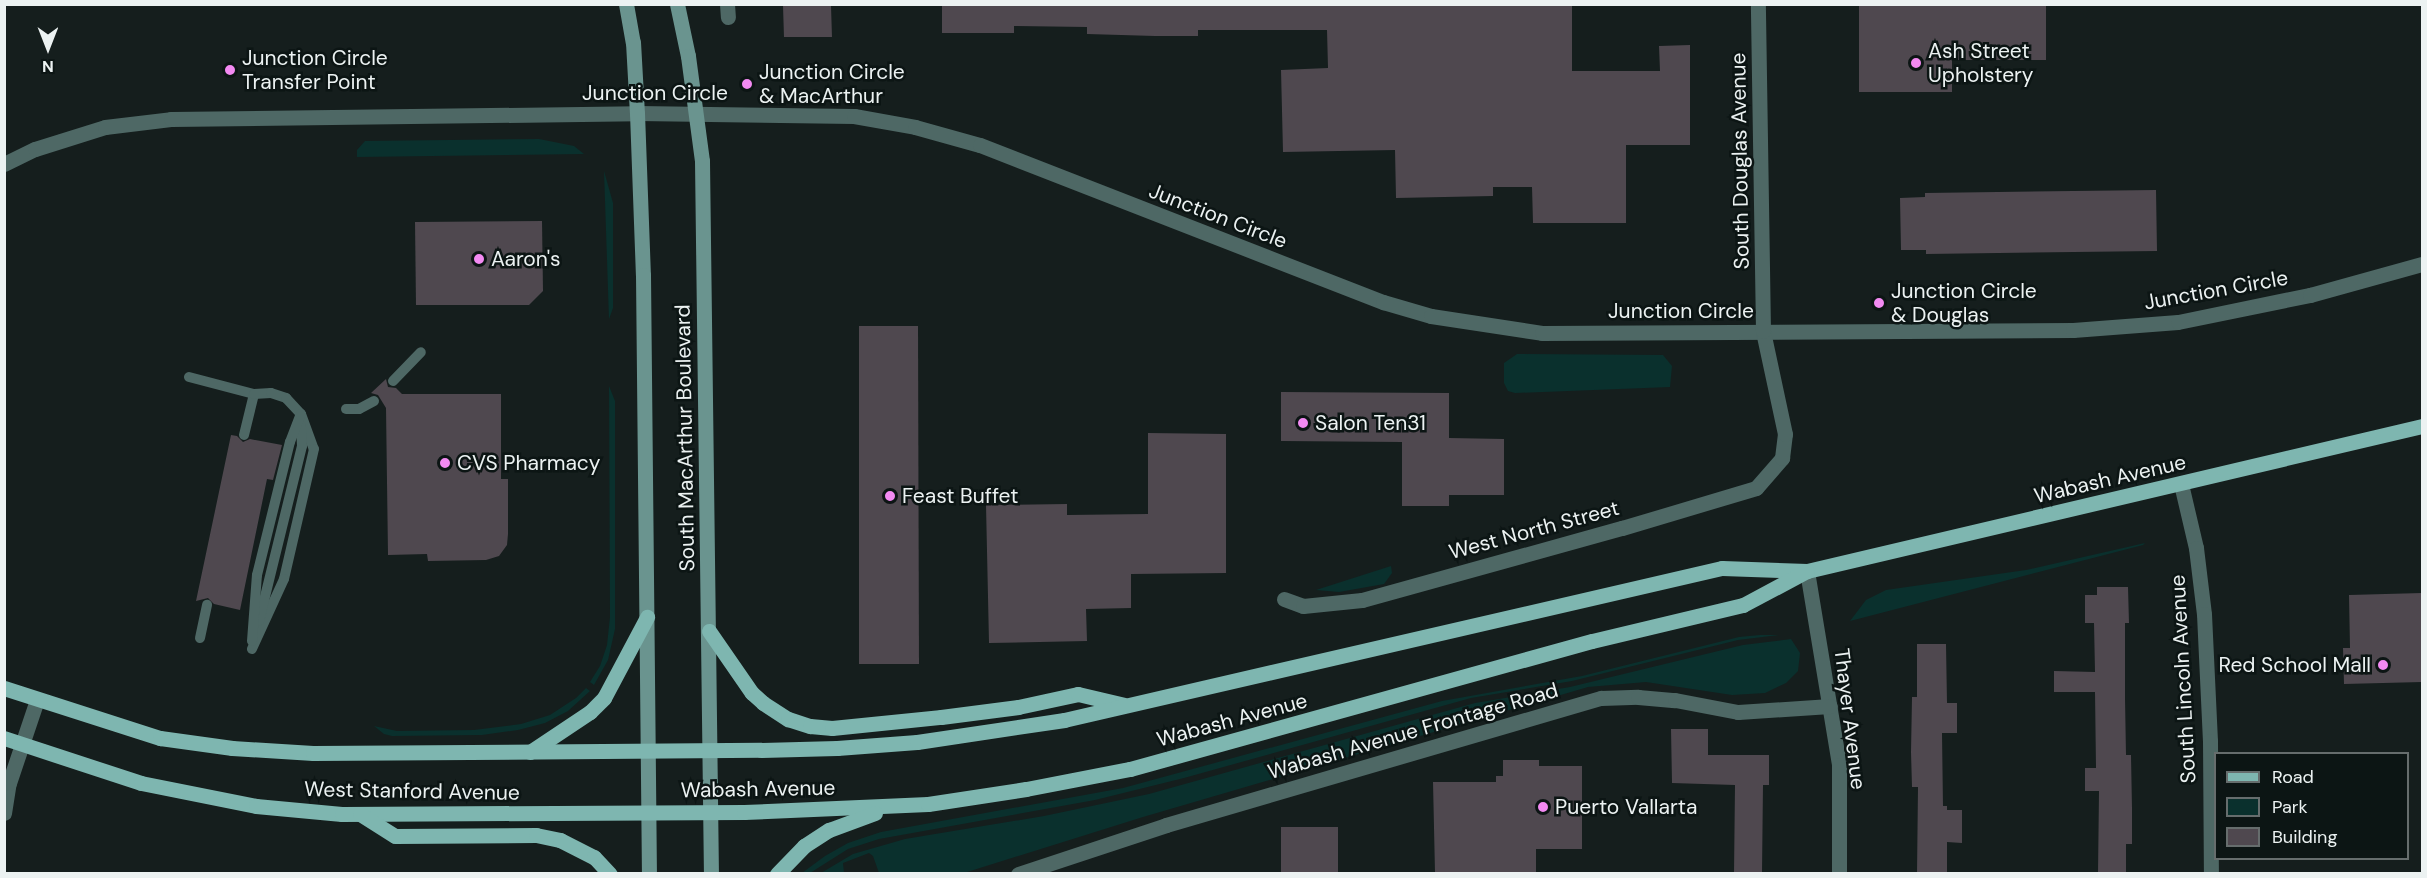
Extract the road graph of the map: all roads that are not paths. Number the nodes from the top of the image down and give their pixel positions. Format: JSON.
{"nodes":[{"id":1,"x":626,"y":4,"type":"edge"},
{"id":2,"x":677,"y":4,"type":"edge"},
{"id":3,"x":1758,"y":4,"type":"edge"},
{"id":4,"x":637,"y":113,"type":"junction"},
{"id":5,"x":697,"y":113,"type":"junction"},
{"id":6,"x":4,"y":164,"type":"edge"},
{"id":7,"x":2422,"y":264,"type":"edge"},
{"id":8,"x":1763,"y":332,"type":"junction"},
{"id":9,"x":421,"y":352,"type":"dead end"},
{"id":10,"x":189,"y":377,"type":"dead end"},
{"id":11,"x":393,"y":381,"type":"dead end"},
{"id":12,"x":254,"y":394,"type":"junction"},
{"id":13,"x":374,"y":401,"type":"dead end"},
{"id":14,"x":346,"y":409,"type":"dead end"},
{"id":15,"x":301,"y":414,"type":"junction"},
{"id":16,"x":2422,"y":426,"type":"edge"},
{"id":17,"x":244,"y":435,"type":"dead end"},
{"id":18,"x":1782,"y":458,"type":"joint"},
{"id":19,"x":2181,"y":484,"type":"junction"},
{"id":20,"x":1807,"y":571,"type":"junction"},
{"id":21,"x":1284,"y":599,"type":"dead end"},
{"id":22,"x":207,"y":605,"type":"dead end"},
{"id":23,"x":647,"y":617,"type":"junction"},
{"id":24,"x":709,"y":631,"type":"junction"},
{"id":25,"x":200,"y":638,"type":"dead end"},
{"id":26,"x":4,"y":688,"type":"edge"},
{"id":27,"x":37,"y":700,"type":"junction"},
{"id":28,"x":1130,"y":706,"type":"junction"},
{"id":29,"x":1830,"y":706,"type":"junction"},
{"id":30,"x":4,"y":738,"type":"edge"},
{"id":31,"x":21,"y":744,"type":"junction"},
{"id":32,"x":648,"y":750,"type":"junction"},
{"id":33,"x":710,"y":750,"type":"junction"},
{"id":34,"x":530,"y":752,"type":"junction"},
{"id":35,"x":916,"y":805,"type":"junction"},
{"id":36,"x":710,"y":812,"type":"junction"},
{"id":37,"x":4,"y":813,"type":"edge"},
{"id":38,"x":649,"y":813,"type":"junction"},
{"id":39,"x":360,"y":814,"type":"junction"},
{"id":40,"x":610,"y":873,"type":"edge"},
{"id":41,"x":649,"y":873,"type":"edge"},
{"id":42,"x":711,"y":873,"type":"edge"},
{"id":43,"x":777,"y":873,"type":"edge"},
{"id":44,"x":1018,"y":873,"type":"edge"},
{"id":45,"x":1839,"y":873,"type":"edge"},
{"id":46,"x":2211,"y":873,"type":"edge"}],
"edges":[{"from":1,"to":4,"type":"main road","name":"South MacArthur Boulevard"},
{"from":2,"to":5,"type":"main road","name":"South MacArthur Boulevard"},
{"from":3,"to":8,"type":"street","name":"South Douglas Avenue"},
{"from":4,"to":5,"type":"street","name":"Junction Circle"},
{"from":4,"to":6,"type":"street","name":"Junction Circle"},
{"from":4,"to":23,"type":"main road","name":"South MacArthur Boulevard"},
{"from":5,"to":8,"type":"street","name":"Junction Circle"},
{"from":5,"to":24,"type":"main road","name":"South MacArthur Boulevard"},
{"from":7,"to":8,"type":"street","name":"Junction Circle"},
{"from":8,"to":18,"type":"street","name":"South Douglas Avenue"},
{"from":9,"to":11,"type":"lane"},
{"from":10,"to":12,"type":"lane"},
{"from":12,"to":15,"type":"lane"},
{"from":12,"to":17,"type":"lane"},
{"from":13,"to":14,"type":"lane"},
{"from":15,"to":15,"type":"lane"},
{"from":16,"to":19,"type":"main road","name":"Wabash Avenue"},
{"from":18,"to":21,"type":"street","name":"West North Street"},
{"from":19,"to":20,"type":"main road","name":"Wabash Avenue"},
{"from":19,"to":46,"type":"street","name":"South Lincoln Avenue"},
{"from":20,"to":28,"type":"main road","name":"Wabash Avenue"},
{"from":20,"to":29,"type":"street","name":"Thayer Avenue"},
{"from":20,"to":35,"type":"main road","name":"Wabash Avenue"},
{"from":22,"to":25,"type":"lane"},
{"from":23,"to":32,"type":"main road","name":"South MacArthur Boulevard"},
{"from":23,"to":34,"type":"main road"},
{"from":24,"to":28,"type":"main road"},
{"from":24,"to":33,"type":"main road","name":"South MacArthur Boulevard"},
{"from":26,"to":27,"type":"main road","name":"West Stanford Avenue"},
{"from":27,"to":31,"type":"street"},
{"from":27,"to":34,"type":"main road","name":"West Stanford Avenue"},
{"from":28,"to":33,"type":"main road","name":"Wabash Avenue"},
{"from":29,"to":44,"type":"street","name":"Wabash Avenue Frontage Road"},
{"from":29,"to":45,"type":"street","name":"Thayer Avenue"},
{"from":30,"to":31,"type":"main road","name":"West Stanford Avenue"},
{"from":31,"to":37,"type":"street"},
{"from":31,"to":39,"type":"main road","name":"West Stanford Avenue"},
{"from":32,"to":33,"type":"main road","name":"Wabash Avenue"},
{"from":32,"to":34,"type":"main road","name":"West Stanford Avenue"},
{"from":32,"to":38,"type":"main road","name":"South MacArthur Boulevard"},
{"from":33,"to":36,"type":"main road","name":"South MacArthur Boulevard"},
{"from":35,"to":36,"type":"main road","name":"Wabash Avenue"},
{"from":35,"to":43,"type":"main road"},
{"from":36,"to":38,"type":"main road","name":"Wabash Avenue"},
{"from":36,"to":42,"type":"main road","name":"South MacArthur Boulevard"},
{"from":38,"to":39,"type":"main road","name":"West Stanford Avenue"},
{"from":38,"to":41,"type":"main road","name":"South MacArthur Boulevard"},
{"from":39,"to":40,"type":"main road"}]}
